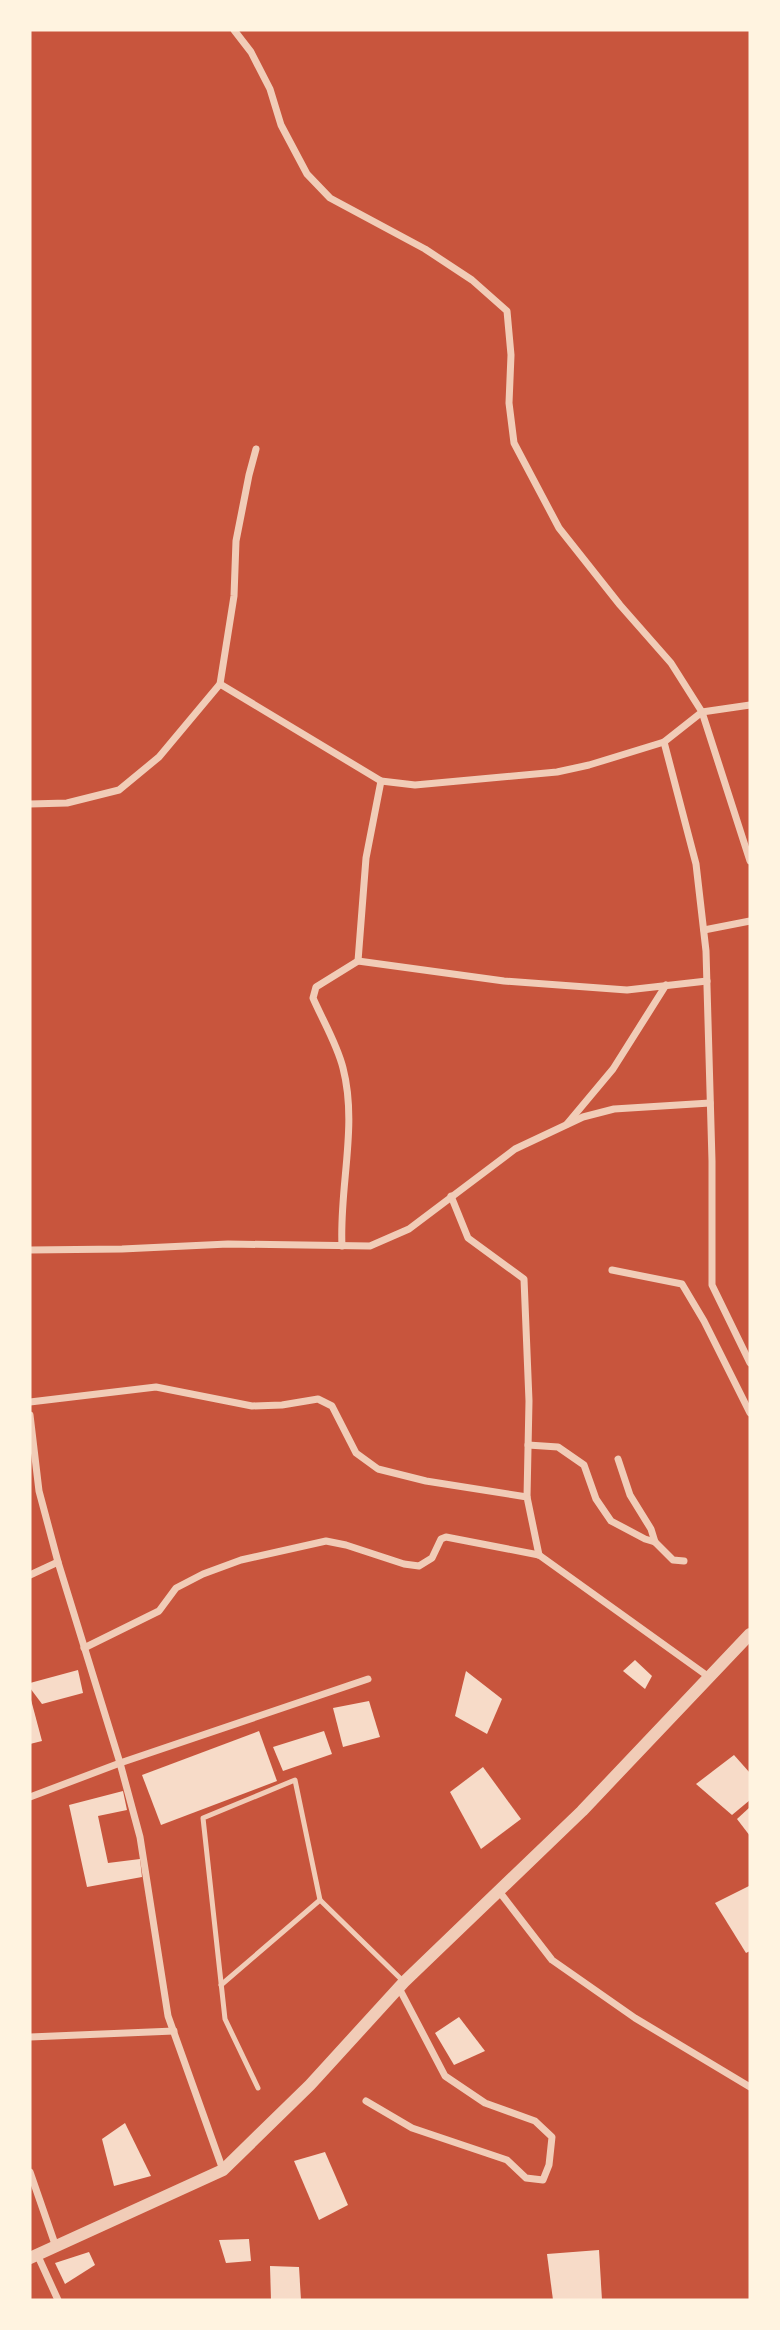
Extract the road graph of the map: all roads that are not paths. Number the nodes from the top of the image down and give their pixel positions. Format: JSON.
{"nodes":[{"id":1,"x":234,"y":30,"type":"edge"},
{"id":2,"x":256,"y":449,"type":"dead end"},
{"id":3,"x":220,"y":684,"type":"junction"},
{"id":4,"x":750,"y":705,"type":"edge"},
{"id":5,"x":702,"y":712,"type":"junction"},
{"id":6,"x":664,"y":742,"type":"junction"},
{"id":7,"x":381,"y":781,"type":"junction"},
{"id":8,"x":30,"y":804,"type":"edge"},
{"id":9,"x":750,"y":861,"type":"edge"},
{"id":10,"x":750,"y":921,"type":"edge"},
{"id":11,"x":704,"y":930,"type":"junction"},
{"id":12,"x":358,"y":961,"type":"junction"},
{"id":13,"x":707,"y":981,"type":"junction"},
{"id":14,"x":666,"y":985,"type":"junction"},
{"id":15,"x":710,"y":1102,"type":"junction"},
{"id":16,"x":564,"y":1127,"type":"junction"},
{"id":17,"x":451,"y":1196,"type":"junction"},
{"id":18,"x":342,"y":1246,"type":"junction"},
{"id":19,"x":30,"y":1250,"type":"edge"},
{"id":20,"x":612,"y":1270,"type":"dead end"},
{"id":21,"x":750,"y":1363,"type":"edge"},
{"id":22,"x":30,"y":1402,"type":"edge"},
{"id":23,"x":750,"y":1413,"type":"edge"},
{"id":24,"x":30,"y":1415,"type":"edge"},
{"id":25,"x":528,"y":1445,"type":"junction"},
{"id":26,"x":618,"y":1459,"type":"dead end"},
{"id":27,"x":527,"y":1497,"type":"junction"},
{"id":28,"x":655,"y":1542,"type":"junction"},
{"id":29,"x":540,"y":1555,"type":"junction"},
{"id":30,"x":684,"y":1561,"type":"dead end"},
{"id":31,"x":58,"y":1562,"type":"junction"},
{"id":32,"x":30,"y":1574,"type":"edge"},
{"id":33,"x":750,"y":1634,"type":"edge"},
{"id":34,"x":84,"y":1648,"type":"junction"},
{"id":35,"x":709,"y":1677,"type":"junction"},
{"id":36,"x":368,"y":1679,"type":"dead end"},
{"id":37,"x":120,"y":1763,"type":"junction"},
{"id":38,"x":30,"y":1797,"type":"edge"},
{"id":39,"x":498,"y":1890,"type":"junction"},
{"id":40,"x":320,"y":1900,"type":"junction"},
{"id":41,"x":222,"y":1985,"type":"junction"},
{"id":42,"x":402,"y":1985,"type":"junction"},
{"id":43,"x":174,"y":2031,"type":"junction"},
{"id":44,"x":30,"y":2036,"type":"edge"},
{"id":45,"x":750,"y":2087,"type":"edge"},
{"id":46,"x":258,"y":2088,"type":"dead end"},
{"id":47,"x":366,"y":2101,"type":"dead end"},
{"id":48,"x":223,"y":2170,"type":"junction"},
{"id":49,"x":30,"y":2172,"type":"edge"},
{"id":50,"x":56,"y":2247,"type":"junction"},
{"id":51,"x":34,"y":2256,"type":"edge"},
{"id":52,"x":58,"y":2300,"type":"edge"}],
"edges":[{"from":1,"to":5,"type":"street"},
{"from":2,"to":3,"type":"street"},
{"from":3,"to":7,"type":"street"},
{"from":3,"to":8,"type":"street"},
{"from":4,"to":5,"type":"street"},
{"from":5,"to":6,"type":"street"},
{"from":5,"to":9,"type":"street"},
{"from":6,"to":7,"type":"street"},
{"from":6,"to":11,"type":"street"},
{"from":7,"to":12,"type":"street"},
{"from":10,"to":11,"type":"street"},
{"from":11,"to":13,"type":"street"},
{"from":12,"to":14,"type":"street"},
{"from":12,"to":18,"type":"street"},
{"from":13,"to":14,"type":"street"},
{"from":13,"to":15,"type":"street"},
{"from":14,"to":16,"type":"street"},
{"from":15,"to":16,"type":"street"},
{"from":15,"to":21,"type":"street"},
{"from":16,"to":17,"type":"street"},
{"from":17,"to":18,"type":"street"},
{"from":17,"to":25,"type":"street"},
{"from":18,"to":19,"type":"street"},
{"from":20,"to":23,"type":"street"},
{"from":22,"to":27,"type":"street"},
{"from":24,"to":31,"type":"street"},
{"from":25,"to":27,"type":"street"},
{"from":25,"to":28,"type":"street"},
{"from":26,"to":28,"type":"street"},
{"from":27,"to":29,"type":"street"},
{"from":28,"to":30,"type":"street"},
{"from":29,"to":34,"type":"street"},
{"from":29,"to":35,"type":"street"},
{"from":31,"to":32,"type":"street"},
{"from":31,"to":34,"type":"street"},
{"from":33,"to":35,"type":"street"},
{"from":34,"to":37,"type":"street"},
{"from":35,"to":39,"type":"street"},
{"from":36,"to":37,"type":"street"},
{"from":37,"to":38,"type":"street"},
{"from":37,"to":43,"type":"street"},
{"from":39,"to":42,"type":"street"},
{"from":39,"to":45,"type":"street"},
{"from":40,"to":41,"type":"lane"},
{"from":40,"to":41,"type":"lane"},
{"from":40,"to":42,"type":"lane"},
{"from":41,"to":46,"type":"lane"},
{"from":42,"to":47,"type":"street"},
{"from":42,"to":48,"type":"street"},
{"from":43,"to":44,"type":"street"},
{"from":43,"to":48,"type":"street"},
{"from":48,"to":50,"type":"street"},
{"from":49,"to":50,"type":"street"},
{"from":50,"to":51,"type":"street"},
{"from":51,"to":52,"type":"street"}]}
